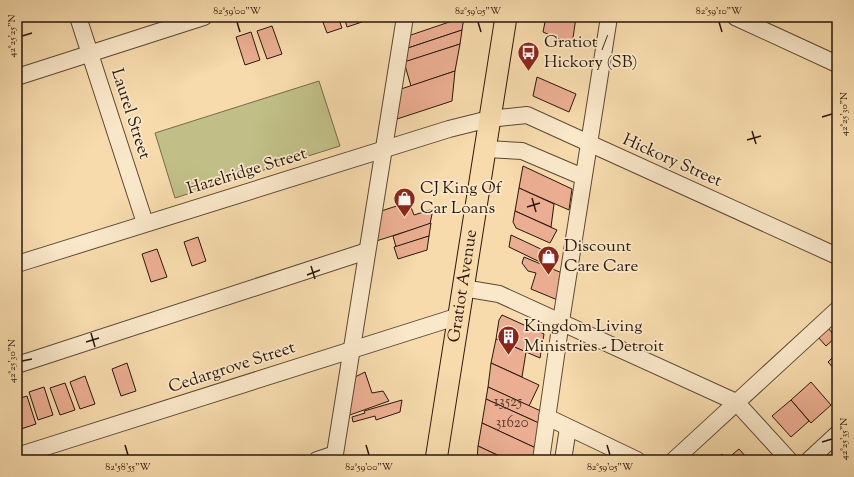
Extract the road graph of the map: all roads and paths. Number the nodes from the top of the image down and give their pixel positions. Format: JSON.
{"nodes":[{"id":1,"x":78,"y":17,"type":"edge"},
{"id":2,"x":204,"y":17,"type":"edge"},
{"id":3,"x":405,"y":17,"type":"edge"},
{"id":4,"x":506,"y":17,"type":"edge"},
{"id":5,"x":609,"y":17,"type":"edge"},
{"id":6,"x":735,"y":17,"type":"edge"},
{"id":7,"x":90,"y":53,"type":"junction"},
{"id":8,"x":837,"y":64,"type":"edge"},
{"id":9,"x":17,"y":77,"type":"edge"},
{"id":10,"x":489,"y":119,"type":"junction"},
{"id":11,"x":589,"y":145,"type":"junction"},
{"id":12,"x":485,"y":149,"type":"junction"},
{"id":13,"x":383,"y":150,"type":"junction"},
{"id":14,"x":576,"y":174,"type":"dead end"},
{"id":15,"x":145,"y":223,"type":"junction"},
{"id":16,"x":367,"y":251,"type":"junction"},
{"id":17,"x":837,"y":256,"type":"edge"},
{"id":18,"x":17,"y":264,"type":"edge"},
{"id":19,"x":463,"y":288,"type":"junction"},
{"id":20,"x":837,"y":310,"type":"edge"},
{"id":21,"x":459,"y":316,"type":"junction"},
{"id":22,"x":561,"y":321,"type":"junction"},
{"id":23,"x":351,"y":350,"type":"junction"},
{"id":24,"x":17,"y":365,"type":"edge"},
{"id":25,"x":736,"y":402,"type":"junction"},
{"id":26,"x":547,"y":418,"type":"junction"},
{"id":27,"x":568,"y":428,"type":"junction"},
{"id":28,"x":837,"y":434,"type":"edge"},
{"id":29,"x":604,"y":452,"type":"edge"},
{"id":30,"x":17,"y":456,"type":"edge"},
{"id":31,"x":335,"y":457,"type":"edge"},
{"id":32,"x":317,"y":460,"type":"edge"},
{"id":33,"x":436,"y":460,"type":"edge"},
{"id":34,"x":541,"y":460,"type":"edge"},
{"id":35,"x":563,"y":460,"type":"edge"},
{"id":36,"x":636,"y":460,"type":"edge"},
{"id":37,"x":674,"y":460,"type":"edge"},
{"id":38,"x":789,"y":460,"type":"edge"},
{"id":39,"x":809,"y":460,"type":"edge"}],
"edges":[{"from":1,"to":7,"type":"street","name":"Laurel Street"},
{"from":2,"to":7,"type":"street"},
{"from":3,"to":13,"type":"street"},
{"from":4,"to":10,"type":"main road","name":"Gratiot Avenue"},
{"from":5,"to":11,"type":"street"},
{"from":6,"to":8,"type":"street"},
{"from":7,"to":9,"type":"street"},
{"from":7,"to":15,"type":"street","name":"Laurel Street"},
{"from":10,"to":11,"type":"street","name":"Hickory Street"},
{"from":10,"to":12,"type":"main road","name":"Gratiot Avenue"},
{"from":10,"to":13,"type":"street","name":"Hazelridge Street"},
{"from":11,"to":17,"type":"street","name":"Hickory Street"},
{"from":11,"to":22,"type":"street"},
{"from":12,"to":14,"type":"street"},
{"from":12,"to":19,"type":"main road","name":"Gratiot Avenue"},
{"from":13,"to":15,"type":"street","name":"Hazelridge Street"},
{"from":13,"to":16,"type":"street"},
{"from":15,"to":18,"type":"street","name":"Hazelridge Street"},
{"from":16,"to":23,"type":"street"},
{"from":16,"to":24,"type":"street"},
{"from":19,"to":21,"type":"main road","name":"Gratiot Avenue"},
{"from":19,"to":22,"type":"street"},
{"from":20,"to":25,"type":"street"},
{"from":21,"to":23,"type":"street","name":"Cedargrove Street"},
{"from":21,"to":33,"type":"main road","name":"Gratiot Avenue"},
{"from":22,"to":25,"type":"street"},
{"from":22,"to":26,"type":"street"},
{"from":23,"to":30,"type":"street","name":"Cedargrove Street"},
{"from":23,"to":31,"type":"street"},
{"from":25,"to":37,"type":"street"},
{"from":25,"to":38,"type":"street"},
{"from":26,"to":27,"type":"street"},
{"from":26,"to":34,"type":"street"},
{"from":27,"to":29,"type":"street"},
{"from":27,"to":35,"type":"street"},
{"from":28,"to":39,"type":"street"},
{"from":29,"to":36,"type":"street"},
{"from":31,"to":32,"type":"street"}]}
